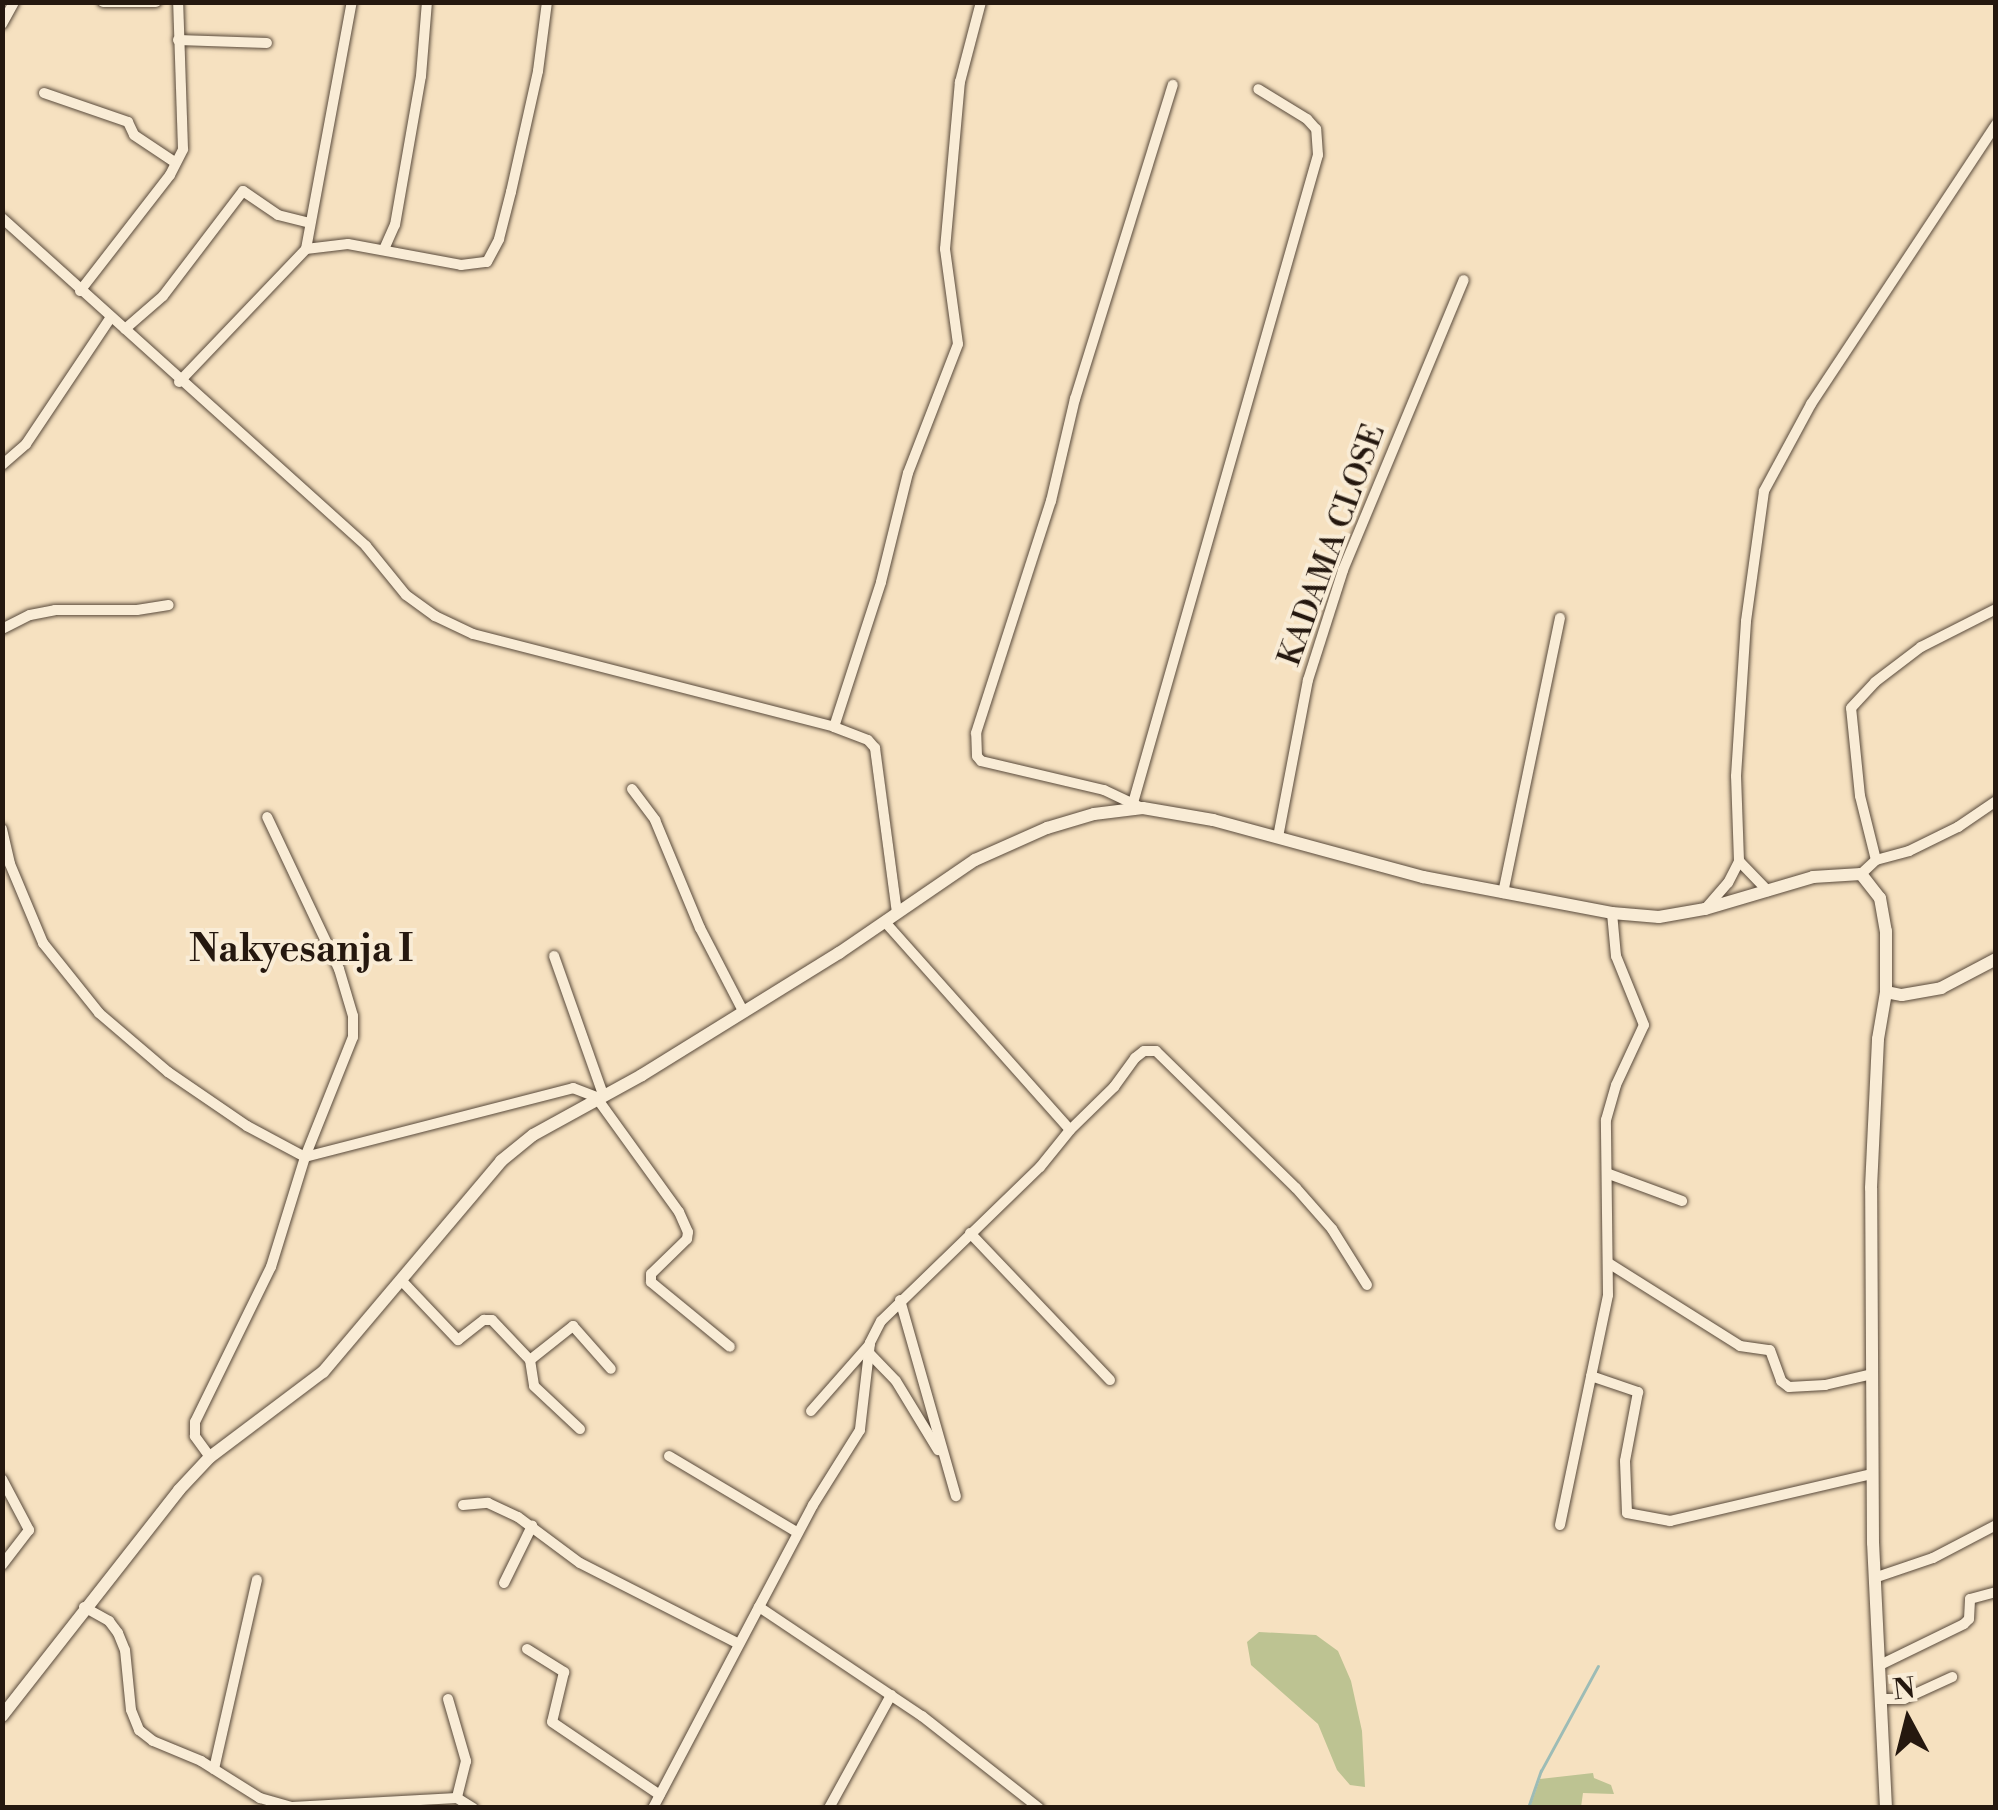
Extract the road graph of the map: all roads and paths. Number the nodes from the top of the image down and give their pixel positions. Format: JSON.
{"nodes":[{"id":1,"x":14,"y":2,"type":"edge"},
{"id":2,"x":102,"y":2,"type":"edge"},
{"id":3,"x":156,"y":2,"type":"edge"},
{"id":4,"x":178,"y":2,"type":"edge"},
{"id":5,"x":352,"y":2,"type":"edge"},
{"id":6,"x":427,"y":2,"type":"edge"},
{"id":7,"x":547,"y":2,"type":"edge"},
{"id":8,"x":982,"y":2,"type":"edge"},
{"id":9,"x":3,"y":24,"type":"edge"},
{"id":10,"x":178,"y":40,"type":"junction"},
{"id":11,"x":267,"y":43,"type":"dead end"},
{"id":12,"x":1173,"y":85,"type":"dead end"},
{"id":13,"x":1258,"y":89,"type":"dead end"},
{"id":14,"x":44,"y":93,"type":"dead end"},
{"id":15,"x":1996,"y":125,"type":"edge"},
{"id":16,"x":176,"y":163,"type":"junction"},
{"id":17,"x":3,"y":219,"type":"edge"},
{"id":18,"x":310,"y":223,"type":"junction"},
{"id":19,"x":386,"y":247,"type":"junction"},
{"id":20,"x":306,"y":249,"type":"junction"},
{"id":21,"x":1464,"y":280,"type":"dead end"},
{"id":22,"x":80,"y":291,"type":"junction"},
{"id":23,"x":110,"y":317,"type":"junction"},
{"id":24,"x":125,"y":329,"type":"junction"},
{"id":25,"x":179,"y":382,"type":"junction"},
{"id":26,"x":2,"y":464,"type":"edge"},
{"id":27,"x":169,"y":604,"type":"dead end"},
{"id":28,"x":1996,"y":609,"type":"edge"},
{"id":29,"x":1560,"y":618,"type":"dead end"},
{"id":30,"x":2,"y":629,"type":"edge"},
{"id":31,"x":834,"y":727,"type":"junction"},
{"id":32,"x":632,"y":789,"type":"dead end"},
{"id":33,"x":1996,"y":801,"type":"edge"},
{"id":34,"x":1138,"y":806,"type":"junction"},
{"id":35,"x":267,"y":816,"type":"dead end"},
{"id":36,"x":2,"y":829,"type":"edge"},
{"id":37,"x":1278,"y":837,"type":"junction"},
{"id":38,"x":1876,"y":860,"type":"junction"},
{"id":39,"x":1738,"y":862,"type":"junction"},
{"id":40,"x":1861,"y":874,"type":"junction"},
{"id":41,"x":1768,"y":891,"type":"junction"},
{"id":42,"x":1503,"y":893,"type":"junction"},
{"id":43,"x":1705,"y":909,"type":"junction"},
{"id":44,"x":1612,"y":913,"type":"junction"},
{"id":45,"x":891,"y":917,"type":"junction"},
{"id":46,"x":554,"y":956,"type":"dead end"},
{"id":47,"x":1996,"y":959,"type":"edge"},
{"id":48,"x":1886,"y":992,"type":"junction"},
{"id":49,"x":743,"y":1012,"type":"junction"},
{"id":50,"x":599,"y":1096,"type":"junction"},
{"id":51,"x":1070,"y":1130,"type":"junction"},
{"id":52,"x":306,"y":1157,"type":"junction"},
{"id":53,"x":1609,"y":1174,"type":"junction"},
{"id":54,"x":1682,"y":1202,"type":"dead end"},
{"id":55,"x":970,"y":1233,"type":"junction"},
{"id":56,"x":1610,"y":1264,"type":"junction"},
{"id":57,"x":401,"y":1280,"type":"junction"},
{"id":58,"x":1368,"y":1285,"type":"dead end"},
{"id":59,"x":900,"y":1300,"type":"junction"},
{"id":60,"x":730,"y":1348,"type":"dead end"},
{"id":61,"x":870,"y":1349,"type":"junction"},
{"id":62,"x":530,"y":1360,"type":"junction"},
{"id":63,"x":610,"y":1369,"type":"dead end"},
{"id":64,"x":1872,"y":1374,"type":"junction"},
{"id":65,"x":1591,"y":1376,"type":"junction"},
{"id":66,"x":1110,"y":1380,"type":"dead end"},
{"id":67,"x":811,"y":1411,"type":"dead end"},
{"id":68,"x":580,"y":1428,"type":"dead end"},
{"id":69,"x":669,"y":1456,"type":"dead end"},
{"id":70,"x":210,"y":1457,"type":"junction"},
{"id":71,"x":1872,"y":1474,"type":"junction"},
{"id":72,"x":2,"y":1479,"type":"edge"},
{"id":73,"x":463,"y":1504,"type":"dead end"},
{"id":74,"x":1560,"y":1525,"type":"dead end"},
{"id":75,"x":1996,"y":1525,"type":"edge"},
{"id":76,"x":532,"y":1526,"type":"junction"},
{"id":77,"x":798,"y":1533,"type":"junction"},
{"id":78,"x":2,"y":1565,"type":"edge"},
{"id":79,"x":1877,"y":1577,"type":"junction"},
{"id":80,"x":257,"y":1580,"type":"dead end"},
{"id":81,"x":504,"y":1583,"type":"dead end"},
{"id":82,"x":1996,"y":1592,"type":"edge"},
{"id":83,"x":759,"y":1606,"type":"junction"},
{"id":84,"x":84,"y":1608,"type":"junction"},
{"id":85,"x":739,"y":1644,"type":"junction"},
{"id":86,"x":527,"y":1650,"type":"dead end"},
{"id":87,"x":1880,"y":1664,"type":"junction"},
{"id":88,"x":1952,"y":1677,"type":"dead end"},
{"id":89,"x":890,"y":1695,"type":"junction"},
{"id":90,"x":448,"y":1698,"type":"dead end"},
{"id":91,"x":1881,"y":1699,"type":"junction"},
{"id":92,"x":2,"y":1716,"type":"edge"},
{"id":93,"x":214,"y":1769,"type":"junction"},
{"id":94,"x":660,"y":1796,"type":"junction"},
{"id":95,"x":457,"y":1798,"type":"junction"},
{"id":96,"x":258,"y":1803,"type":"edge"},
{"id":97,"x":473,"y":1808,"type":"edge"},
{"id":98,"x":653,"y":1808,"type":"edge"},
{"id":99,"x":829,"y":1808,"type":"edge"},
{"id":100,"x":1040,"y":1808,"type":"edge"},
{"id":101,"x":1886,"y":1808,"type":"edge"}],
"edges":[{"from":1,"to":9,"type":"street"},
{"from":2,"to":3,"type":"street"},
{"from":4,"to":10,"type":"street"},
{"from":5,"to":18,"type":"street"},
{"from":6,"to":19,"type":"street"},
{"from":7,"to":19,"type":"street"},
{"from":8,"to":31,"type":"street"},
{"from":10,"to":11,"type":"street"},
{"from":10,"to":16,"type":"street"},
{"from":12,"to":34,"type":"street"},
{"from":13,"to":34,"type":"street"},
{"from":14,"to":16,"type":"street"},
{"from":15,"to":39,"type":"street"},
{"from":16,"to":22,"type":"street"},
{"from":17,"to":22,"type":"street"},
{"from":18,"to":20,"type":"street"},
{"from":18,"to":24,"type":"street"},
{"from":19,"to":20,"type":"street"},
{"from":20,"to":25,"type":"street"},
{"from":21,"to":37,"type":"street","name":"KADAMA CLOSE"},
{"from":22,"to":23,"type":"street"},
{"from":23,"to":24,"type":"street"},
{"from":23,"to":26,"type":"street"},
{"from":24,"to":25,"type":"street"},
{"from":25,"to":31,"type":"street"},
{"from":27,"to":30,"type":"street"},
{"from":28,"to":38,"type":"street"},
{"from":29,"to":42,"type":"street"},
{"from":31,"to":45,"type":"street"},
{"from":32,"to":49,"type":"street"},
{"from":33,"to":38,"type":"street"},
{"from":34,"to":37,"type":"street"},
{"from":34,"to":45,"type":"street"},
{"from":35,"to":52,"type":"street"},
{"from":36,"to":52,"type":"street"},
{"from":37,"to":42,"type":"street"},
{"from":38,"to":40,"type":"street"},
{"from":39,"to":41,"type":"street"},
{"from":39,"to":43,"type":"street"},
{"from":40,"to":41,"type":"street"},
{"from":40,"to":48,"type":"street"},
{"from":41,"to":43,"type":"street"},
{"from":42,"to":44,"type":"street"},
{"from":43,"to":44,"type":"street"},
{"from":44,"to":53,"type":"street"},
{"from":45,"to":49,"type":"street"},
{"from":45,"to":51,"type":"street"},
{"from":46,"to":50,"type":"street"},
{"from":47,"to":48,"type":"street"},
{"from":48,"to":64,"type":"street"},
{"from":49,"to":50,"type":"street"},
{"from":50,"to":52,"type":"street"},
{"from":50,"to":57,"type":"street"},
{"from":50,"to":60,"type":"street"},
{"from":51,"to":55,"type":"street"},
{"from":51,"to":58,"type":"street"},
{"from":52,"to":70,"type":"street"},
{"from":53,"to":54,"type":"street"},
{"from":53,"to":56,"type":"street"},
{"from":55,"to":59,"type":"street"},
{"from":55,"to":66,"type":"street"},
{"from":56,"to":64,"type":"street"},
{"from":56,"to":65,"type":"street"},
{"from":57,"to":62,"type":"street"},
{"from":57,"to":70,"type":"street"},
{"from":59,"to":61,"type":"street"},
{"from":59,"to":61,"type":"street"},
{"from":61,"to":67,"type":"street"},
{"from":61,"to":77,"type":"street"},
{"from":62,"to":63,"type":"street"},
{"from":62,"to":68,"type":"street"},
{"from":64,"to":71,"type":"street"},
{"from":65,"to":71,"type":"street"},
{"from":65,"to":74,"type":"street"},
{"from":69,"to":77,"type":"street"},
{"from":70,"to":84,"type":"street"},
{"from":71,"to":79,"type":"street"},
{"from":72,"to":78,"type":"street"},
{"from":73,"to":76,"type":"street"},
{"from":75,"to":79,"type":"street"},
{"from":76,"to":81,"type":"street"},
{"from":76,"to":85,"type":"street"},
{"from":77,"to":83,"type":"street"},
{"from":79,"to":87,"type":"street"},
{"from":80,"to":93,"type":"street"},
{"from":82,"to":87,"type":"street"},
{"from":83,"to":85,"type":"street"},
{"from":83,"to":89,"type":"street"},
{"from":84,"to":92,"type":"street"},
{"from":84,"to":93,"type":"street"},
{"from":85,"to":94,"type":"street"},
{"from":86,"to":94,"type":"street"},
{"from":87,"to":91,"type":"street"},
{"from":88,"to":91,"type":"street"},
{"from":89,"to":99,"type":"street"},
{"from":89,"to":100,"type":"street"},
{"from":90,"to":95,"type":"street"},
{"from":91,"to":101,"type":"street"},
{"from":93,"to":96,"type":"street"},
{"from":94,"to":98,"type":"street"},
{"from":95,"to":96,"type":"street"},
{"from":95,"to":97,"type":"street"}]}
